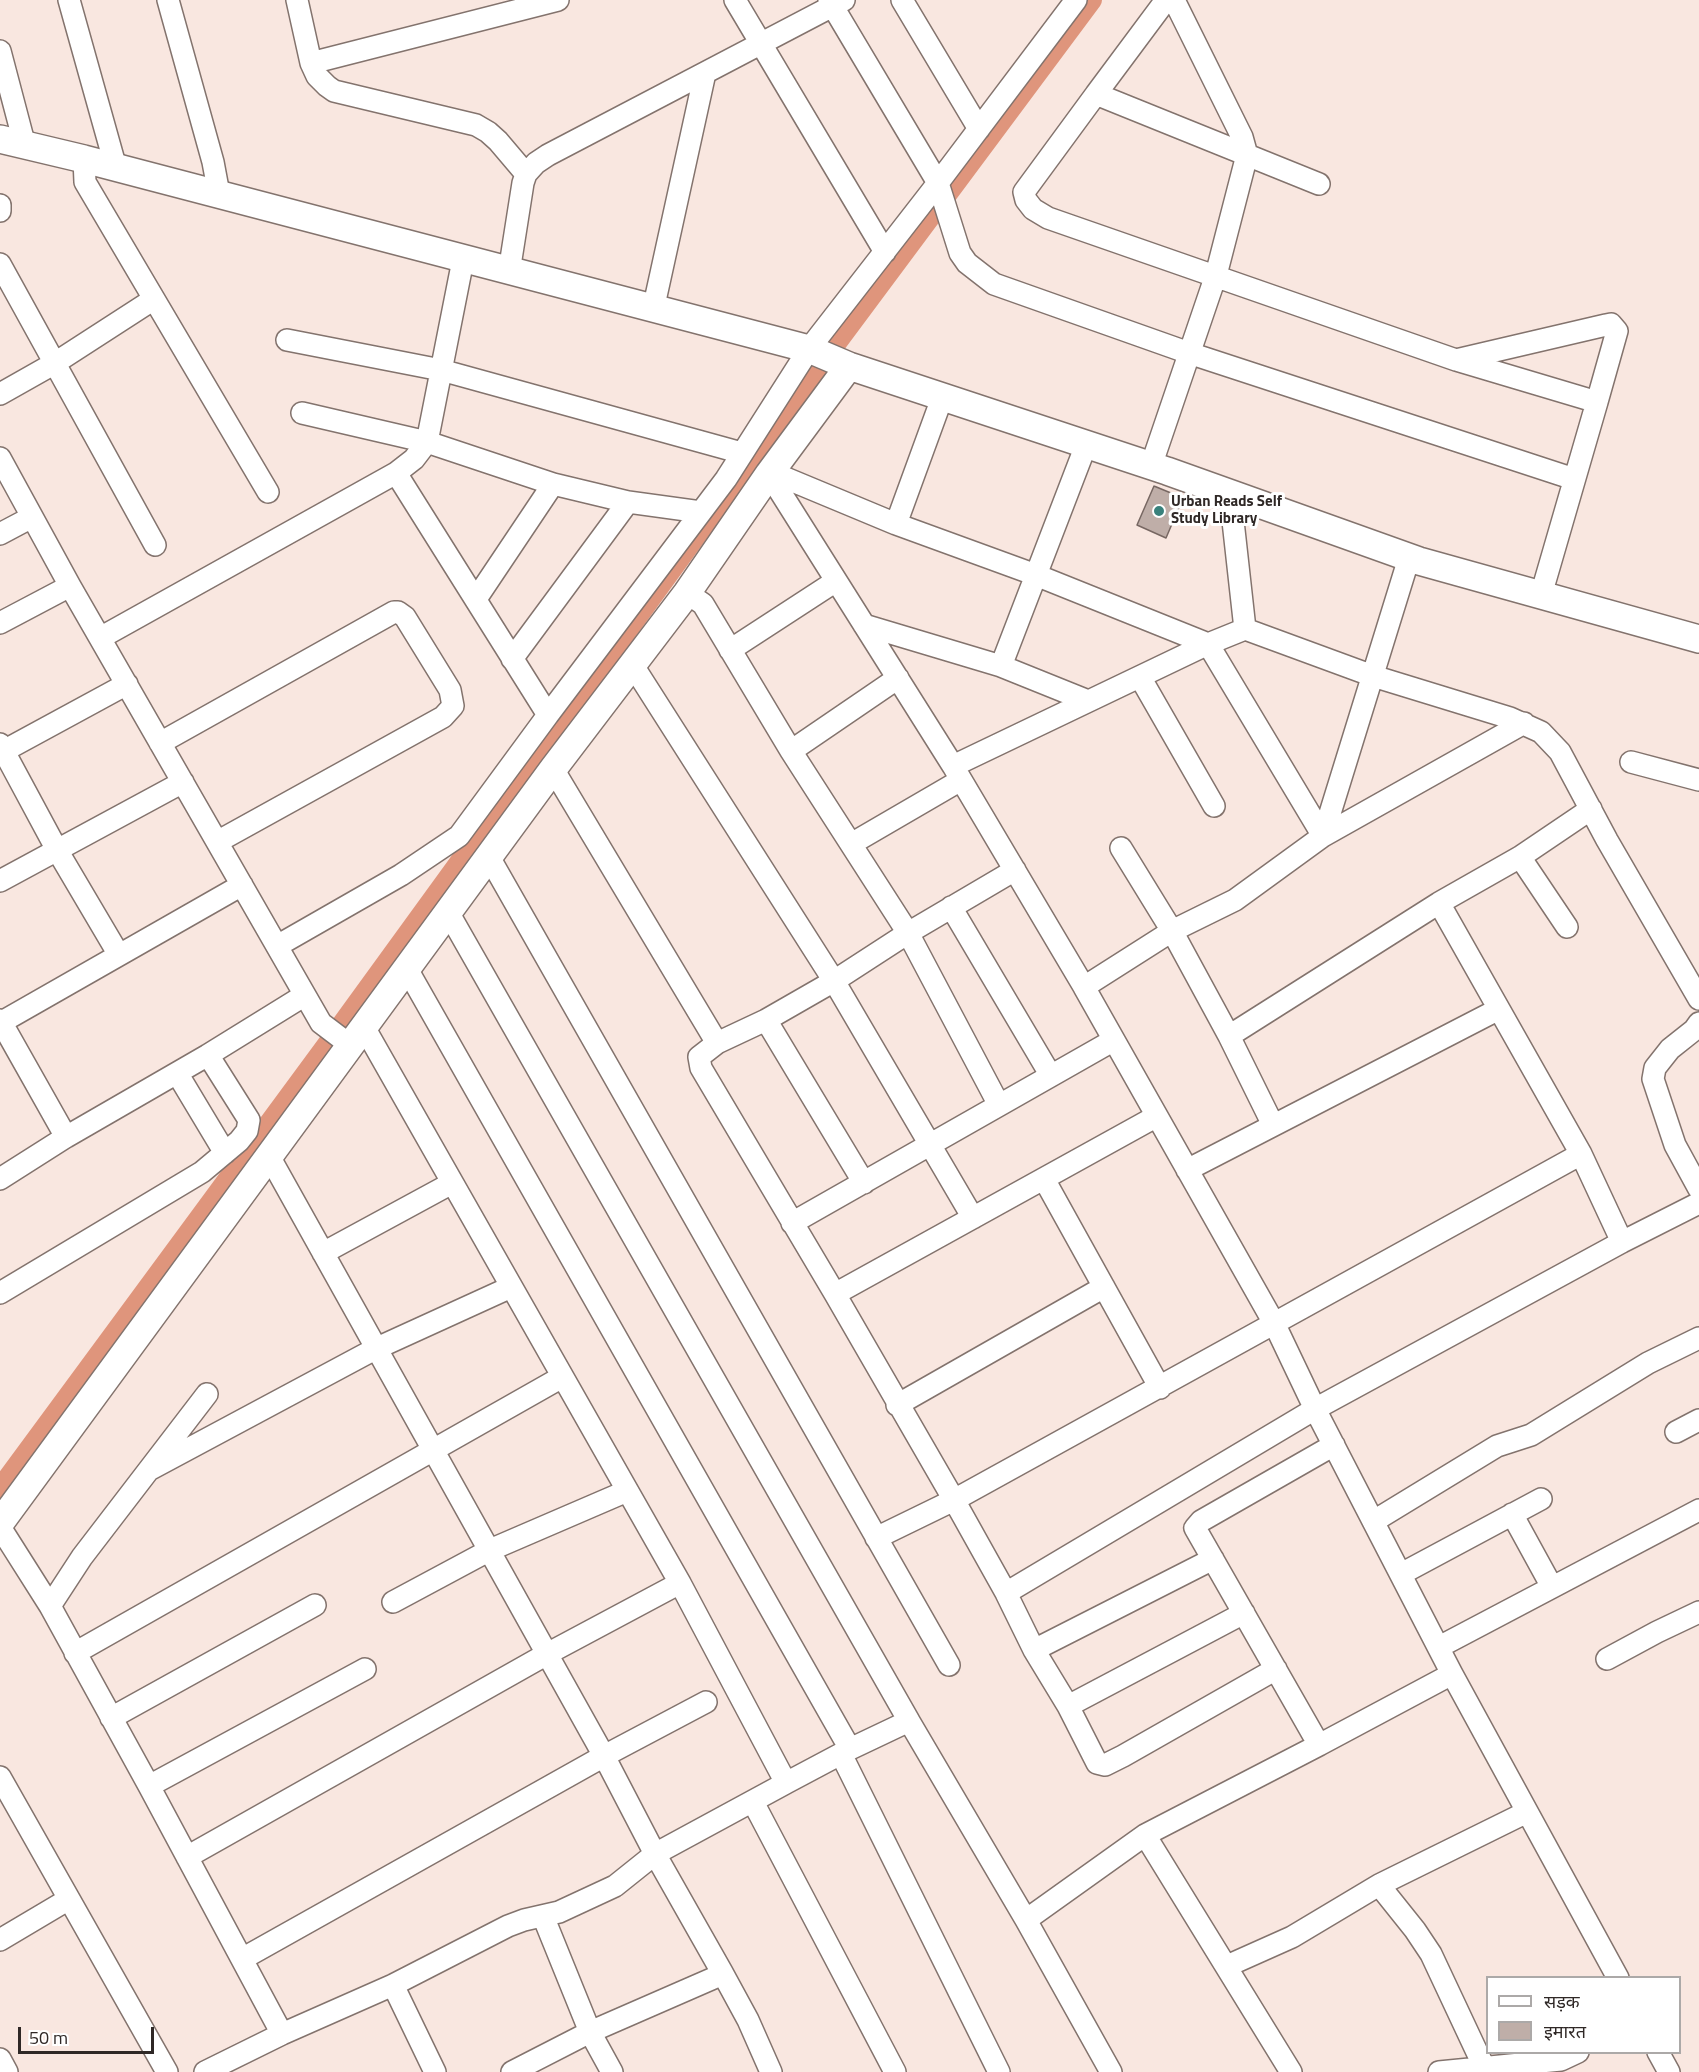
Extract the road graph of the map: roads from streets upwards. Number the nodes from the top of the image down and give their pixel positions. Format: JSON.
{"nodes":[{"id":1,"x":69,"y":0,"type":"edge"},
{"id":2,"x":168,"y":0,"type":"edge"},
{"id":3,"x":297,"y":0,"type":"edge"},
{"id":4,"x":558,"y":0,"type":"edge"},
{"id":5,"x":735,"y":0,"type":"edge"},
{"id":6,"x":902,"y":0,"type":"edge"},
{"id":7,"x":1076,"y":0,"type":"edge"},
{"id":8,"x":1166,"y":0,"type":"edge"},
{"id":9,"x":1174,"y":0,"type":"edge"},
{"id":10,"x":836,"y":2,"type":"edge"},
{"id":11,"x":761,"y":44,"type":"junction"},
{"id":12,"x":0,"y":51,"type":"edge"},
{"id":13,"x":311,"y":63,"type":"junction"},
{"id":14,"x":705,"y":73,"type":"junction"},
{"id":15,"x":1096,"y":94,"type":"junction"},
{"id":16,"x":979,"y":129,"type":"junction"},
{"id":17,"x":6,"y":142,"type":"edge"},
{"id":18,"x":1247,"y":155,"type":"junction"},
{"id":19,"x":84,"y":159,"type":"junction"},
{"id":20,"x":116,"y":168,"type":"junction"},
{"id":21,"x":526,"y":174,"type":"junction"},
{"id":22,"x":938,"y":183,"type":"junction"},
{"id":23,"x":1319,"y":184,"type":"dead end"},
{"id":24,"x":219,"y":194,"type":"junction"},
{"id":25,"x":0,"y":205,"type":"edge"},
{"id":26,"x":0,"y":211,"type":"edge"},
{"id":27,"x":885,"y":252,"type":"junction"},
{"id":28,"x":464,"y":260,"type":"junction"},
{"id":29,"x":0,"y":264,"type":"edge"},
{"id":30,"x":509,"y":272,"type":"junction"},
{"id":31,"x":1216,"y":275,"type":"junction"},
{"id":32,"x":154,"y":299,"type":"junction"},
{"id":33,"x":653,"y":310,"type":"junction"},
{"id":34,"x":287,"y":340,"type":"dead end"},
{"id":35,"x":812,"y":351,"type":"junction"},
{"id":36,"x":1189,"y":353,"type":"junction"},
{"id":37,"x":1456,"y":360,"type":"junction"},
{"id":38,"x":55,"y":363,"type":"junction"},
{"id":39,"x":848,"y":365,"type":"junction"},
{"id":40,"x":441,"y":370,"type":"junction"},
{"id":41,"x":0,"y":394,"type":"edge"},
{"id":42,"x":942,"y":398,"type":"junction"},
{"id":43,"x":1597,"y":402,"type":"junction"},
{"id":44,"x":302,"y":413,"type":"dead end"},
{"id":45,"x":427,"y":442,"type":"junction"},
{"id":46,"x":1086,"y":445,"type":"junction"},
{"id":47,"x":742,"y":453,"type":"junction"},
{"id":48,"x":0,"y":458,"type":"edge"},
{"id":49,"x":1151,"y":466,"type":"junction"},
{"id":50,"x":396,"y":473,"type":"junction"},
{"id":51,"x":770,"y":473,"type":"junction"},
{"id":52,"x":1574,"y":479,"type":"junction"},
{"id":53,"x":554,"y":484,"type":"junction"},
{"id":54,"x":268,"y":492,"type":"dead end"},
{"id":55,"x":1230,"y":494,"type":"junction"},
{"id":56,"x":628,"y":502,"type":"junction"},
{"id":57,"x":701,"y":512,"type":"junction"},
{"id":58,"x":32,"y":517,"type":"junction"},
{"id":59,"x":896,"y":524,"type":"junction"},
{"id":60,"x":0,"y":534,"type":"edge"},
{"id":61,"x":155,"y":545,"type":"dead end"},
{"id":62,"x":1409,"y":558,"type":"junction"},
{"id":63,"x":1036,"y":575,"type":"junction"},
{"id":64,"x":836,"y":581,"type":"junction"},
{"id":65,"x":70,"y":586,"type":"junction"},
{"id":66,"x":687,"y":593,"type":"junction"},
{"id":67,"x":1541,"y":595,"type":"junction"},
{"id":68,"x":476,"y":599,"type":"junction"},
{"id":69,"x":0,"y":623,"type":"edge"},
{"id":70,"x":864,"y":625,"type":"junction"},
{"id":71,"x":1245,"y":629,"type":"junction"},
{"id":72,"x":100,"y":638,"type":"junction"},
{"id":73,"x":1699,"y":639,"type":"edge"},
{"id":74,"x":1208,"y":644,"type":"junction"},
{"id":75,"x":730,"y":650,"type":"junction"},
{"id":76,"x":512,"y":659,"type":"junction"},
{"id":77,"x":632,"y":664,"type":"junction"},
{"id":78,"x":1001,"y":666,"type":"junction"},
{"id":79,"x":1373,"y":676,"type":"junction"},
{"id":80,"x":1140,"y":677,"type":"junction"},
{"id":81,"x":898,"y":678,"type":"junction"},
{"id":82,"x":127,"y":684,"type":"junction"},
{"id":83,"x":1088,"y":701,"type":"junction"},
{"id":84,"x":548,"y":715,"type":"junction"},
{"id":85,"x":1524,"y":723,"type":"junction"},
{"id":86,"x":160,"y":743,"type":"junction"},
{"id":87,"x":1,"y":749,"type":"edge"},
{"id":88,"x":791,"y":751,"type":"junction"},
{"id":89,"x":1631,"y":762,"type":"dead end"},
{"id":90,"x":553,"y":769,"type":"junction"},
{"id":91,"x":957,"y":773,"type":"junction"},
{"id":92,"x":1699,"y":780,"type":"edge"},
{"id":93,"x":183,"y":782,"type":"junction"},
{"id":94,"x":1214,"y":807,"type":"dead end"},
{"id":95,"x":1591,"y":810,"type":"junction"},
{"id":96,"x":1323,"y":836,"type":"junction"},
{"id":97,"x":217,"y":842,"type":"junction"},
{"id":98,"x":850,"y":844,"type":"junction"},
{"id":99,"x":1121,"y":848,"type":"dead end"},
{"id":100,"x":57,"y":850,"type":"junction"},
{"id":101,"x":489,"y":856,"type":"junction"},
{"id":102,"x":1520,"y":857,"type":"junction"},
{"id":103,"x":1015,"y":870,"type":"junction"},
{"id":104,"x":0,"y":880,"type":"edge"},
{"id":105,"x":242,"y":885,"type":"junction"},
{"id":106,"x":1439,"y":903,"type":"junction"},
{"id":107,"x":951,"y":907,"type":"junction"},
{"id":108,"x":448,"y":912,"type":"junction"},
{"id":109,"x":1567,"y":927,"type":"dead end"},
{"id":110,"x":1172,"y":931,"type":"junction"},
{"id":111,"x":908,"y":933,"type":"junction"},
{"id":112,"x":277,"y":946,"type":"junction"},
{"id":113,"x":119,"y":955,"type":"junction"},
{"id":114,"x":407,"y":969,"type":"junction"},
{"id":115,"x":834,"y":981,"type":"junction"},
{"id":116,"x":1084,"y":987,"type":"junction"},
{"id":117,"x":305,"y":995,"type":"junction"},
{"id":118,"x":1699,"y":999,"type":"edge"},
{"id":119,"x":1499,"y":1009,"type":"junction"},
{"id":120,"x":766,"y":1020,"type":"junction"},
{"id":121,"x":0,"y":1022,"type":"edge"},
{"id":122,"x":1699,"y":1023,"type":"edge"},
{"id":123,"x":1229,"y":1036,"type":"junction"},
{"id":124,"x":351,"y":1037,"type":"junction"},
{"id":125,"x":1114,"y":1040,"type":"junction"},
{"id":126,"x":717,"y":1043,"type":"junction"},
{"id":127,"x":208,"y":1055,"type":"junction"},
{"id":128,"x":177,"y":1073,"type":"junction"},
{"id":129,"x":1051,"y":1076,"type":"junction"},
{"id":130,"x":999,"y":1106,"type":"junction"},
{"id":131,"x":1157,"y":1116,"type":"junction"},
{"id":132,"x":1273,"y":1125,"type":"junction"},
{"id":133,"x":66,"y":1137,"type":"junction"},
{"id":134,"x":930,"y":1145,"type":"junction"},
{"id":135,"x":225,"y":1153,"type":"junction"},
{"id":136,"x":1581,"y":1154,"type":"junction"},
{"id":137,"x":269,"y":1156,"type":"junction"},
{"id":138,"x":1188,"y":1170,"type":"junction"},
{"id":139,"x":0,"y":1179,"type":"edge"},
{"id":140,"x":1044,"y":1179,"type":"junction"},
{"id":141,"x":452,"y":1183,"type":"junction"},
{"id":142,"x":864,"y":1183,"type":"junction"},
{"id":143,"x":1699,"y":1189,"type":"edge"},
{"id":144,"x":1699,"y":1203,"type":"edge"},
{"id":145,"x":973,"y":1218,"type":"junction"},
{"id":146,"x":792,"y":1223,"type":"junction"},
{"id":147,"x":1622,"y":1242,"type":"junction"},
{"id":148,"x":322,"y":1253,"type":"junction"},
{"id":149,"x":511,"y":1287,"type":"junction"},
{"id":150,"x":1104,"y":1287,"type":"junction"},
{"id":151,"x":0,"y":1293,"type":"edge"},
{"id":152,"x":835,"y":1294,"type":"junction"},
{"id":153,"x":1274,"y":1323,"type":"junction"},
{"id":154,"x":1699,"y":1338,"type":"edge"},
{"id":155,"x":375,"y":1349,"type":"junction"},
{"id":156,"x":562,"y":1377,"type":"junction"},
{"id":157,"x":1160,"y":1388,"type":"junction"},
{"id":158,"x":207,"y":1394,"type":"dead end"},
{"id":159,"x":897,"y":1405,"type":"junction"},
{"id":160,"x":1315,"y":1409,"type":"junction"},
{"id":161,"x":1699,"y":1420,"type":"edge"},
{"id":162,"x":1676,"y":1432,"type":"dead end"},
{"id":163,"x":1334,"y":1445,"type":"junction"},
{"id":164,"x":432,"y":1450,"type":"junction"},
{"id":165,"x":149,"y":1470,"type":"junction"},
{"id":166,"x":627,"y":1491,"type":"junction"},
{"id":167,"x":1541,"y":1499,"type":"dead end"},
{"id":168,"x":954,"y":1500,"type":"junction"},
{"id":169,"x":1699,"y":1510,"type":"edge"},
{"id":170,"x":1512,"y":1514,"type":"junction"},
{"id":171,"x":1374,"y":1521,"type":"junction"},
{"id":172,"x":1,"y":1528,"type":"edge"},
{"id":173,"x":876,"y":1538,"type":"junction"},
{"id":174,"x":490,"y":1550,"type":"junction"},
{"id":175,"x":1213,"y":1559,"type":"junction"},
{"id":176,"x":1401,"y":1574,"type":"junction"},
{"id":177,"x":680,"y":1583,"type":"junction"},
{"id":178,"x":1552,"y":1587,"type":"junction"},
{"id":179,"x":1006,"y":1593,"type":"junction"},
{"id":180,"x":393,"y":1602,"type":"dead end"},
{"id":181,"x":315,"y":1605,"type":"dead end"},
{"id":182,"x":50,"y":1606,"type":"junction"},
{"id":183,"x":1699,"y":1612,"type":"edge"},
{"id":184,"x":1244,"y":1613,"type":"junction"},
{"id":185,"x":1439,"y":1647,"type":"junction"},
{"id":186,"x":1034,"y":1650,"type":"junction"},
{"id":187,"x":75,"y":1653,"type":"junction"},
{"id":188,"x":547,"y":1654,"type":"junction"},
{"id":189,"x":1607,"y":1659,"type":"dead end"},
{"id":190,"x":949,"y":1665,"type":"dead end"},
{"id":191,"x":365,"y":1669,"type":"dead end"},
{"id":192,"x":1276,"y":1669,"type":"junction"},
{"id":193,"x":1452,"y":1674,"type":"junction"},
{"id":194,"x":706,"y":1702,"type":"dead end"},
{"id":195,"x":1068,"y":1706,"type":"junction"},
{"id":196,"x":111,"y":1718,"type":"junction"},
{"id":197,"x":909,"y":1721,"type":"junction"},
{"id":198,"x":1319,"y":1745,"type":"junction"},
{"id":199,"x":846,"y":1752,"type":"junction"},
{"id":200,"x":604,"y":1756,"type":"junction"},
{"id":201,"x":0,"y":1777,"type":"edge"},
{"id":202,"x":786,"y":1783,"type":"junction"},
{"id":203,"x":149,"y":1786,"type":"junction"},
{"id":204,"x":753,"y":1802,"type":"junction"},
{"id":205,"x":1527,"y":1812,"type":"junction"},
{"id":206,"x":1145,"y":1834,"type":"junction"},
{"id":207,"x":655,"y":1854,"type":"junction"},
{"id":208,"x":187,"y":1857,"type":"junction"},
{"id":209,"x":1379,"y":1886,"type":"junction"},
{"id":210,"x":69,"y":1899,"type":"junction"},
{"id":211,"x":543,"y":1916,"type":"junction"},
{"id":212,"x":1026,"y":1920,"type":"junction"},
{"id":213,"x":0,"y":1940,"type":"edge"},
{"id":214,"x":242,"y":1959,"type":"junction"},
{"id":215,"x":1227,"y":1966,"type":"junction"},
{"id":216,"x":723,"y":1974,"type":"junction"},
{"id":217,"x":1617,"y":1976,"type":"edge"},
{"id":218,"x":393,"y":1984,"type":"junction"},
{"id":219,"x":590,"y":2032,"type":"junction"},
{"id":220,"x":282,"y":2034,"type":"junction"},
{"id":221,"x":1574,"y":2054,"type":"edge"},
{"id":222,"x":1659,"y":2054,"type":"edge"},
{"id":223,"x":0,"y":2059,"type":"edge"},
{"id":224,"x":1484,"y":2067,"type":"junction"},
{"id":225,"x":7,"y":2072,"type":"edge"},
{"id":226,"x":167,"y":2072,"type":"edge"},
{"id":227,"x":205,"y":2072,"type":"edge"},
{"id":228,"x":435,"y":2072,"type":"edge"},
{"id":229,"x":512,"y":2072,"type":"edge"},
{"id":230,"x":612,"y":2072,"type":"edge"},
{"id":231,"x":771,"y":2072,"type":"edge"},
{"id":232,"x":896,"y":2072,"type":"edge"},
{"id":233,"x":999,"y":2072,"type":"edge"},
{"id":234,"x":1111,"y":2072,"type":"edge"},
{"id":235,"x":1291,"y":2072,"type":"edge"},
{"id":236,"x":1439,"y":2072,"type":"edge"},
{"id":237,"x":1669,"y":2072,"type":"edge"}],
"edges":[{"from":1,"to":20,"type":"street"},
{"from":2,"to":24,"type":"street"},
{"from":3,"to":13,"type":"street"},
{"from":4,"to":13,"type":"street"},
{"from":5,"to":11,"type":"street"},
{"from":6,"to":16,"type":"street"},
{"from":7,"to":16,"type":"street"},
{"from":8,"to":15,"type":"street"},
{"from":9,"to":18,"type":"street"},
{"from":10,"to":11,"type":"street"},
{"from":10,"to":22,"type":"street"},
{"from":11,"to":14,"type":"street"},
{"from":11,"to":27,"type":"street"},
{"from":12,"to":17,"type":"street"},
{"from":13,"to":21,"type":"street"},
{"from":14,"to":21,"type":"street"},
{"from":14,"to":33,"type":"street"},
{"from":15,"to":18,"type":"street"},
{"from":15,"to":31,"type":"street"},
{"from":16,"to":22,"type":"street"},
{"from":17,"to":19,"type":"street"},
{"from":18,"to":23,"type":"street"},
{"from":18,"to":31,"type":"street"},
{"from":19,"to":20,"type":"street"},
{"from":19,"to":32,"type":"street"},
{"from":20,"to":24,"type":"street"},
{"from":21,"to":30,"type":"street"},
{"from":22,"to":27,"type":"street"},
{"from":22,"to":36,"type":"street"},
{"from":24,"to":28,"type":"street"},
{"from":25,"to":26,"type":"street"},
{"from":27,"to":35,"type":"street"},
{"from":28,"to":30,"type":"street"},
{"from":28,"to":40,"type":"street"},
{"from":29,"to":38,"type":"street"},
{"from":30,"to":33,"type":"street"},
{"from":31,"to":36,"type":"street"},
{"from":31,"to":37,"type":"street"},
{"from":32,"to":38,"type":"street"},
{"from":32,"to":54,"type":"street"},
{"from":33,"to":35,"type":"street"},
{"from":34,"to":40,"type":"street"},
{"from":35,"to":39,"type":"street"},
{"from":35,"to":47,"type":"street"},
{"from":36,"to":49,"type":"street"},
{"from":36,"to":52,"type":"street"},
{"from":37,"to":43,"type":"street"},
{"from":37,"to":43,"type":"street"},
{"from":38,"to":41,"type":"street"},
{"from":38,"to":61,"type":"street"},
{"from":39,"to":42,"type":"street"},
{"from":39,"to":51,"type":"street"},
{"from":40,"to":45,"type":"street"},
{"from":40,"to":47,"type":"street"},
{"from":42,"to":46,"type":"street"},
{"from":42,"to":59,"type":"street"},
{"from":43,"to":52,"type":"street"},
{"from":44,"to":45,"type":"street"},
{"from":45,"to":50,"type":"street"},
{"from":45,"to":53,"type":"street"},
{"from":46,"to":49,"type":"street"},
{"from":46,"to":63,"type":"street"},
{"from":47,"to":57,"type":"street"},
{"from":48,"to":58,"type":"street"},
{"from":49,"to":55,"type":"street"},
{"from":50,"to":68,"type":"street"},
{"from":50,"to":72,"type":"street"},
{"from":51,"to":59,"type":"street"},
{"from":51,"to":64,"type":"street"},
{"from":51,"to":66,"type":"street"},
{"from":52,"to":67,"type":"street"},
{"from":53,"to":56,"type":"street"},
{"from":53,"to":68,"type":"street"},
{"from":55,"to":62,"type":"street"},
{"from":55,"to":71,"type":"street"},
{"from":56,"to":57,"type":"street"},
{"from":56,"to":76,"type":"street"},
{"from":57,"to":84,"type":"street"},
{"from":58,"to":60,"type":"street"},
{"from":58,"to":65,"type":"street"},
{"from":59,"to":63,"type":"street"},
{"from":62,"to":67,"type":"street"},
{"from":62,"to":79,"type":"street"},
{"from":63,"to":74,"type":"street"},
{"from":63,"to":78,"type":"street"},
{"from":64,"to":70,"type":"street"},
{"from":64,"to":75,"type":"street"},
{"from":65,"to":69,"type":"street"},
{"from":65,"to":72,"type":"street"},
{"from":66,"to":75,"type":"street"},
{"from":66,"to":77,"type":"street"},
{"from":67,"to":73,"type":"street"},
{"from":68,"to":76,"type":"street"},
{"from":70,"to":78,"type":"street"},
{"from":70,"to":81,"type":"street"},
{"from":71,"to":74,"type":"street"},
{"from":71,"to":79,"type":"street"},
{"from":72,"to":82,"type":"street"},
{"from":74,"to":80,"type":"street"},
{"from":74,"to":96,"type":"street"},
{"from":75,"to":88,"type":"street"},
{"from":76,"to":84,"type":"street"},
{"from":77,"to":90,"type":"street"},
{"from":77,"to":115,"type":"street"},
{"from":78,"to":83,"type":"street"},
{"from":79,"to":85,"type":"street"},
{"from":79,"to":96,"type":"street"},
{"from":80,"to":83,"type":"street"},
{"from":80,"to":94,"type":"street"},
{"from":81,"to":88,"type":"street"},
{"from":81,"to":91,"type":"street"},
{"from":82,"to":86,"type":"street"},
{"from":82,"to":87,"type":"street"},
{"from":83,"to":91,"type":"street"},
{"from":84,"to":112,"type":"street"},
{"from":85,"to":95,"type":"street"},
{"from":85,"to":96,"type":"street"},
{"from":86,"to":93,"type":"street"},
{"from":86,"to":97,"type":"street"},
{"from":87,"to":100,"type":"street"},
{"from":88,"to":98,"type":"street"},
{"from":89,"to":92,"type":"street"},
{"from":90,"to":101,"type":"street"},
{"from":90,"to":126,"type":"street"},
{"from":91,"to":98,"type":"street"},
{"from":91,"to":103,"type":"street"},
{"from":93,"to":97,"type":"street"},
{"from":93,"to":100,"type":"street"},
{"from":95,"to":102,"type":"street"},
{"from":95,"to":118,"type":"street"},
{"from":96,"to":110,"type":"street"},
{"from":97,"to":105,"type":"street"},
{"from":98,"to":111,"type":"street"},
{"from":99,"to":110,"type":"street"},
{"from":100,"to":104,"type":"street"},
{"from":100,"to":113,"type":"street"},
{"from":101,"to":108,"type":"street"},
{"from":101,"to":173,"type":"street"},
{"from":102,"to":106,"type":"street"},
{"from":102,"to":109,"type":"street"},
{"from":103,"to":107,"type":"street"},
{"from":103,"to":116,"type":"street"},
{"from":105,"to":112,"type":"street"},
{"from":105,"to":113,"type":"street"},
{"from":106,"to":119,"type":"street"},
{"from":106,"to":123,"type":"street"},
{"from":107,"to":111,"type":"street"},
{"from":107,"to":129,"type":"street"},
{"from":108,"to":114,"type":"street"},
{"from":108,"to":197,"type":"street"},
{"from":110,"to":116,"type":"street"},
{"from":110,"to":123,"type":"street"},
{"from":111,"to":115,"type":"street"},
{"from":111,"to":130,"type":"street"},
{"from":112,"to":117,"type":"street"},
{"from":113,"to":121,"type":"street"},
{"from":114,"to":124,"type":"street"},
{"from":114,"to":199,"type":"street"},
{"from":115,"to":120,"type":"street"},
{"from":115,"to":134,"type":"street"},
{"from":116,"to":125,"type":"street"},
{"from":117,"to":124,"type":"street"},
{"from":117,"to":127,"type":"street"},
{"from":119,"to":132,"type":"street"},
{"from":119,"to":136,"type":"street"},
{"from":120,"to":126,"type":"street"},
{"from":120,"to":142,"type":"street"},
{"from":121,"to":133,"type":"street"},
{"from":122,"to":143,"type":"street"},
{"from":123,"to":132,"type":"street"},
{"from":124,"to":137,"type":"street"},
{"from":124,"to":141,"type":"street"},
{"from":125,"to":129,"type":"street"},
{"from":125,"to":131,"type":"street"},
{"from":126,"to":146,"type":"street"},
{"from":127,"to":128,"type":"street"},
{"from":127,"to":135,"type":"street"},
{"from":128,"to":133,"type":"street"},
{"from":128,"to":135,"type":"street"},
{"from":129,"to":130,"type":"street"},
{"from":130,"to":134,"type":"street"},
{"from":131,"to":138,"type":"street"},
{"from":131,"to":140,"type":"street"},
{"from":132,"to":138,"type":"street"},
{"from":133,"to":139,"type":"street"},
{"from":134,"to":142,"type":"street"},
{"from":134,"to":145,"type":"street"},
{"from":135,"to":151,"type":"street"},
{"from":136,"to":147,"type":"street"},
{"from":136,"to":153,"type":"street"},
{"from":137,"to":148,"type":"street"},
{"from":137,"to":172,"type":"street"},
{"from":138,"to":153,"type":"street"},
{"from":140,"to":145,"type":"street"},
{"from":140,"to":150,"type":"street"},
{"from":141,"to":148,"type":"street"},
{"from":141,"to":149,"type":"street"},
{"from":142,"to":146,"type":"street"},
{"from":144,"to":147,"type":"street"},
{"from":145,"to":152,"type":"street"},
{"from":146,"to":152,"type":"street"},
{"from":147,"to":160,"type":"street"},
{"from":148,"to":155,"type":"street"},
{"from":149,"to":155,"type":"street"},
{"from":149,"to":156,"type":"street"},
{"from":150,"to":157,"type":"street"},
{"from":150,"to":159,"type":"street"},
{"from":152,"to":159,"type":"street"},
{"from":153,"to":157,"type":"street"},
{"from":153,"to":160,"type":"street"},
{"from":154,"to":171,"type":"street"},
{"from":155,"to":164,"type":"street"},
{"from":155,"to":165,"type":"street"},
{"from":156,"to":164,"type":"street"},
{"from":156,"to":166,"type":"street"},
{"from":157,"to":168,"type":"street"},
{"from":158,"to":165,"type":"street"},
{"from":159,"to":168,"type":"street"},
{"from":160,"to":163,"type":"street"},
{"from":160,"to":179,"type":"street"},
{"from":161,"to":162,"type":"street"},
{"from":163,"to":171,"type":"street"},
{"from":163,"to":175,"type":"street"},
{"from":164,"to":174,"type":"street"},
{"from":164,"to":187,"type":"street"},
{"from":165,"to":182,"type":"street"},
{"from":166,"to":174,"type":"street"},
{"from":166,"to":177,"type":"street"},
{"from":167,"to":170,"type":"street"},
{"from":168,"to":173,"type":"street"},
{"from":168,"to":179,"type":"street"},
{"from":169,"to":178,"type":"street"},
{"from":170,"to":176,"type":"street"},
{"from":170,"to":178,"type":"street"},
{"from":171,"to":176,"type":"street"},
{"from":172,"to":182,"type":"street"},
{"from":173,"to":190,"type":"street"},
{"from":174,"to":180,"type":"street"},
{"from":174,"to":188,"type":"street"},
{"from":175,"to":184,"type":"street"},
{"from":175,"to":186,"type":"street"},
{"from":176,"to":185,"type":"street"},
{"from":177,"to":188,"type":"street"},
{"from":177,"to":202,"type":"street"},
{"from":178,"to":185,"type":"street"},
{"from":179,"to":186,"type":"street"},
{"from":181,"to":196,"type":"street"},
{"from":182,"to":187,"type":"street"},
{"from":183,"to":189,"type":"street"},
{"from":184,"to":192,"type":"street"},
{"from":184,"to":195,"type":"street"},
{"from":185,"to":193,"type":"street"},
{"from":186,"to":195,"type":"street"},
{"from":187,"to":196,"type":"street"},
{"from":188,"to":200,"type":"street"},
{"from":188,"to":208,"type":"street"},
{"from":191,"to":203,"type":"street"},
{"from":192,"to":195,"type":"street"},
{"from":192,"to":198,"type":"street"},
{"from":193,"to":198,"type":"street"},
{"from":193,"to":205,"type":"street"},
{"from":194,"to":200,"type":"street"},
{"from":196,"to":203,"type":"street"},
{"from":197,"to":199,"type":"street"},
{"from":197,"to":212,"type":"street"},
{"from":198,"to":206,"type":"street"},
{"from":199,"to":202,"type":"street"},
{"from":199,"to":233,"type":"street"},
{"from":200,"to":207,"type":"street"},
{"from":200,"to":214,"type":"street"},
{"from":201,"to":210,"type":"street"},
{"from":202,"to":204,"type":"street"},
{"from":203,"to":208,"type":"street"},
{"from":204,"to":207,"type":"street"},
{"from":204,"to":232,"type":"street"},
{"from":205,"to":209,"type":"street"},
{"from":205,"to":217,"type":"street"},
{"from":206,"to":212,"type":"street"},
{"from":206,"to":215,"type":"street"},
{"from":207,"to":211,"type":"street"},
{"from":207,"to":216,"type":"street"},
{"from":208,"to":214,"type":"street"},
{"from":209,"to":215,"type":"street"},
{"from":209,"to":224,"type":"street"},
{"from":210,"to":213,"type":"street"},
{"from":210,"to":226,"type":"street"},
{"from":211,"to":218,"type":"street"},
{"from":211,"to":219,"type":"street"},
{"from":212,"to":234,"type":"street"},
{"from":214,"to":220,"type":"street"},
{"from":215,"to":235,"type":"street"},
{"from":216,"to":219,"type":"street"},
{"from":216,"to":231,"type":"street"},
{"from":218,"to":220,"type":"street"},
{"from":218,"to":228,"type":"street"},
{"from":219,"to":229,"type":"street"},
{"from":219,"to":230,"type":"street"},
{"from":220,"to":227,"type":"street"},
{"from":221,"to":224,"type":"street"},
{"from":222,"to":237,"type":"street"},
{"from":223,"to":225,"type":"street"},
{"from":224,"to":236,"type":"street"}]}
